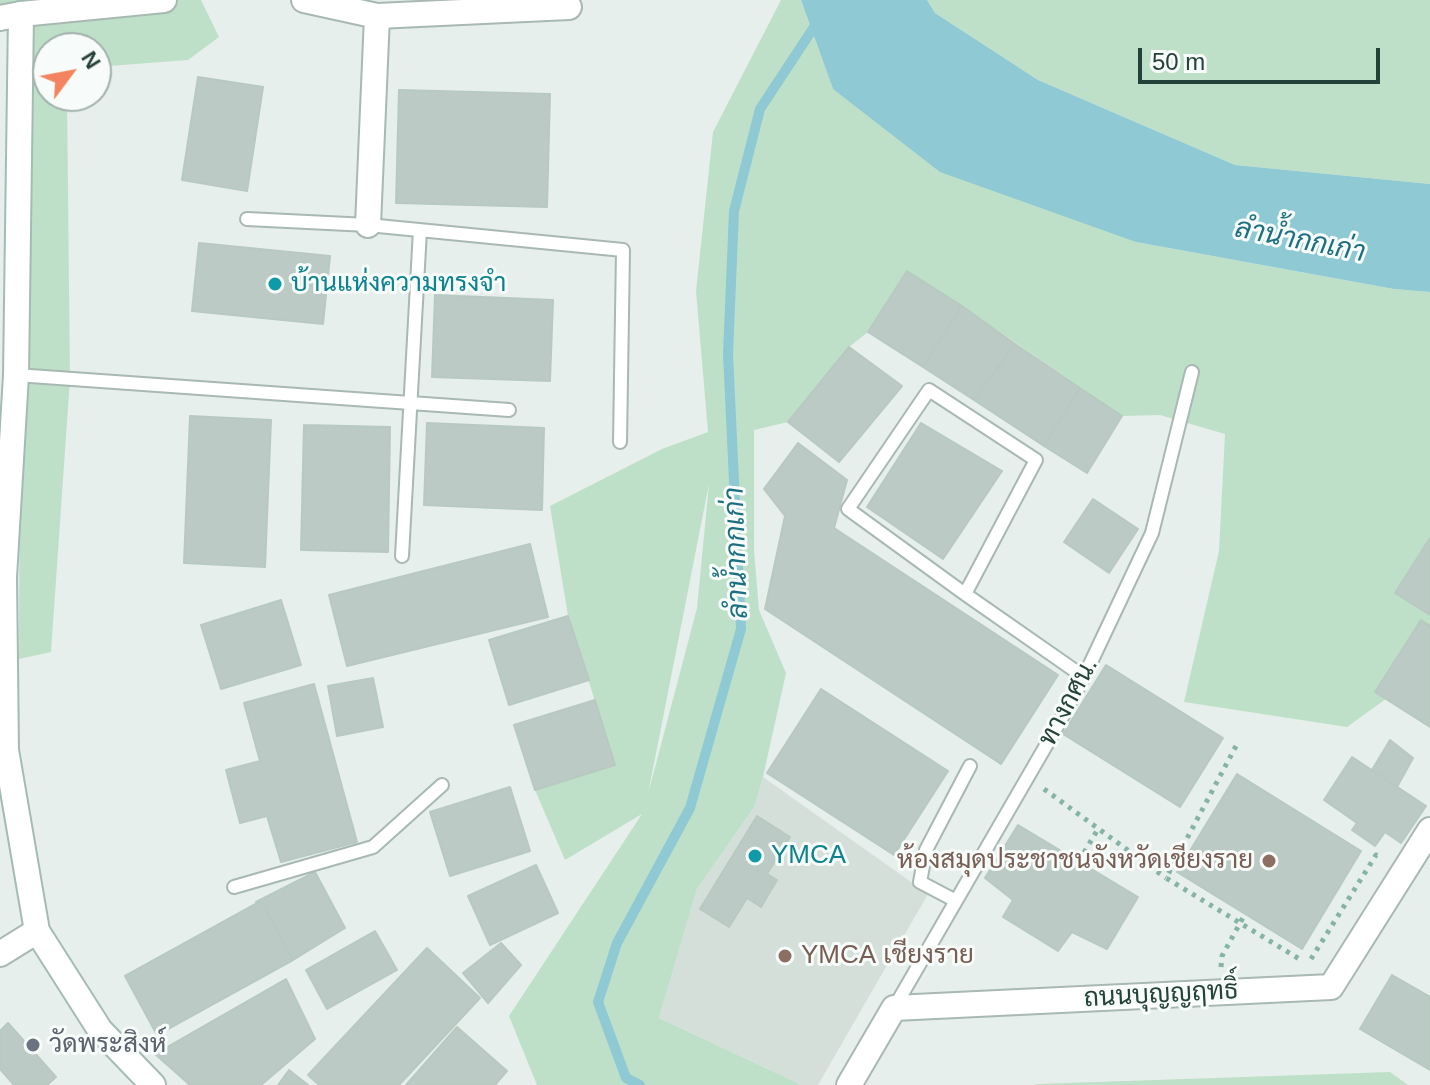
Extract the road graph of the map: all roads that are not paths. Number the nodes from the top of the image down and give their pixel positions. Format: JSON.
{"nodes":[{"id":1,"x":164,"y":0,"type":"edge"},
{"id":2,"x":304,"y":0,"type":"edge"},
{"id":3,"x":569,"y":7,"type":"dead end"},
{"id":4,"x":11,"y":11,"type":"edge"},
{"id":5,"x":377,"y":16,"type":"junction"},
{"id":6,"x":247,"y":219,"type":"dead end"},
{"id":7,"x":368,"y":225,"type":"junction"},
{"id":8,"x":420,"y":230,"type":"junction"},
{"id":9,"x":1192,"y":372,"type":"dead end"},
{"id":10,"x":16,"y":375,"type":"junction"},
{"id":11,"x":410,"y":403,"type":"junction"},
{"id":12,"x":509,"y":410,"type":"dead end"},
{"id":13,"x":620,"y":442,"type":"dead end"},
{"id":14,"x":402,"y":556,"type":"dead end"},
{"id":15,"x":2,"y":576,"type":"edge"},
{"id":16,"x":965,"y":594,"type":"junction"},
{"id":17,"x":1084,"y":677,"type":"junction"},
{"id":18,"x":970,"y":766,"type":"dead end"},
{"id":19,"x":442,"y":785,"type":"dead end"},
{"id":20,"x":1430,"y":830,"type":"edge"},
{"id":21,"x":234,"y":887,"type":"dead end"},
{"id":22,"x":956,"y":901,"type":"junction"},
{"id":23,"x":37,"y":931,"type":"junction"},
{"id":24,"x":0,"y":954,"type":"edge"},
{"id":25,"x":894,"y":1008,"type":"junction"},
{"id":26,"x":853,"y":1078,"type":"edge"},
{"id":27,"x":153,"y":1085,"type":"edge"}],
"edges":[{"from":1,"to":4,"type":"street"},
{"from":2,"to":5,"type":"street"},
{"from":3,"to":5,"type":"street"},
{"from":4,"to":10,"type":"street"},
{"from":5,"to":7,"type":"street"},
{"from":6,"to":7,"type":"lane"},
{"from":7,"to":8,"type":"lane"},
{"from":8,"to":11,"type":"lane"},
{"from":8,"to":13,"type":"lane"},
{"from":9,"to":17,"type":"lane","name":"ทางกศน."},
{"from":10,"to":11,"type":"lane"},
{"from":10,"to":15,"type":"street"},
{"from":11,"to":12,"type":"lane"},
{"from":11,"to":14,"type":"lane"},
{"from":15,"to":23,"type":"street"},
{"from":16,"to":16,"type":"lane"},
{"from":16,"to":17,"type":"lane"},
{"from":17,"to":22,"type":"lane","name":"ทางกศน."},
{"from":18,"to":22,"type":"lane"},
{"from":19,"to":21,"type":"lane"},
{"from":20,"to":25,"type":"street","name":"ถนนบุญญฤทธิ์"},
{"from":22,"to":25,"type":"lane","name":"ทางกศน."},
{"from":23,"to":24,"type":"street"},
{"from":23,"to":27,"type":"street"},
{"from":25,"to":26,"type":"street"}]}
